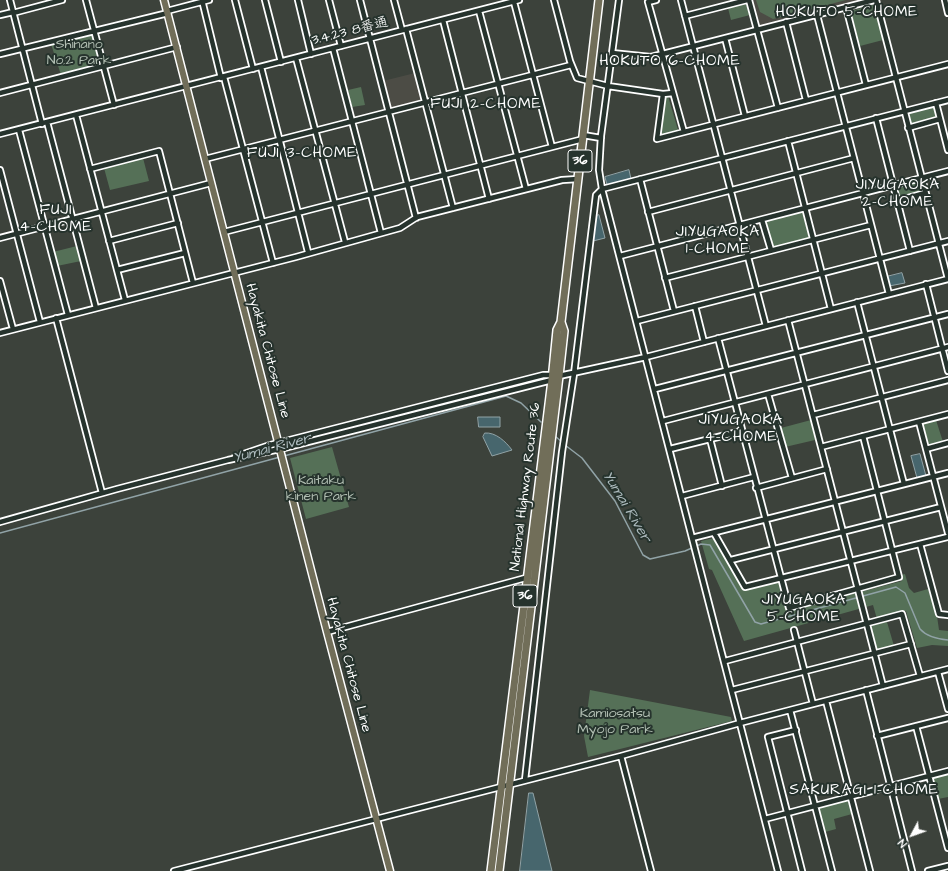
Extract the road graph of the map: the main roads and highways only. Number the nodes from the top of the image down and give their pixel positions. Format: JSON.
{"nodes":[{"id":1,"x":164,"y":0,"type":"edge"},
{"id":2,"x":599,"y":0,"type":"edge"},
{"id":3,"x":531,"y":578,"type":"junction"},
{"id":4,"x":390,"y":871,"type":"edge"},
{"id":5,"x":491,"y":871,"type":"edge"},
{"id":6,"x":499,"y":871,"type":"edge"}],
"edges":[{"from":1,"to":4,"type":"main road","name":"Hayakita Chitose Line"},
{"from":2,"to":3,"type":"highway","name":"National Highway Route 36","number":"36"},
{"from":3,"to":5,"type":"highway","name":"National Highway Route 36","number":"36"},
{"from":3,"to":6,"type":"highway","name":"National Highway Route 36","number":"36"}]}
